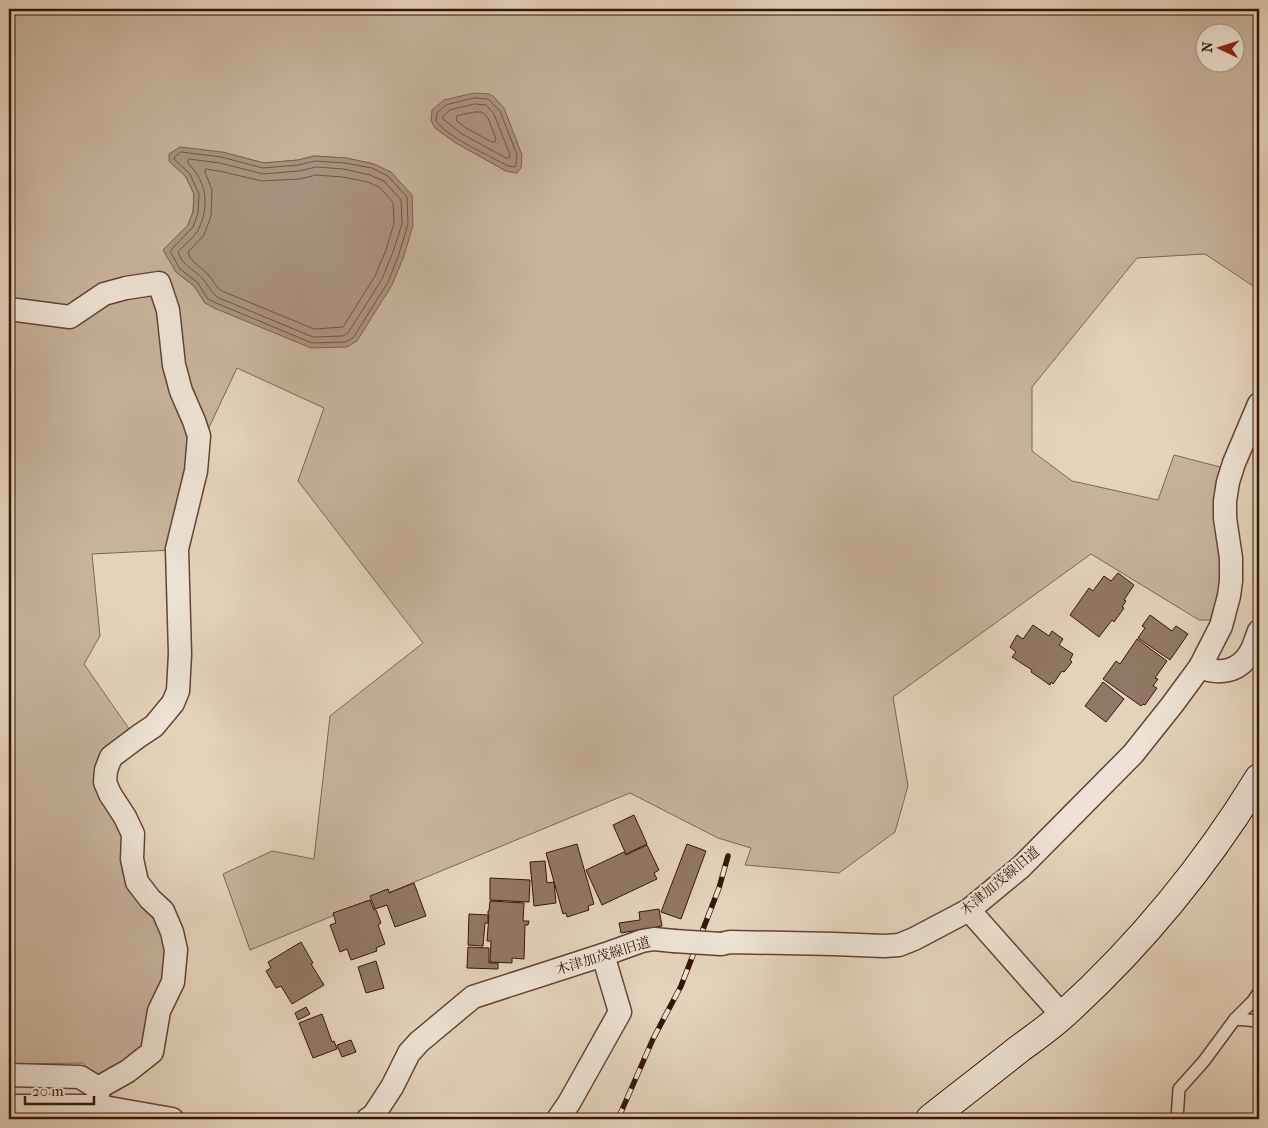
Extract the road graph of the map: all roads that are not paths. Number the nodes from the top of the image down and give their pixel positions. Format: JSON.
{"nodes":[{"id":1,"x":9,"y":308,"type":"edge"},
{"id":2,"x":1259,"y":404,"type":"edge"},
{"id":3,"x":1259,"y":631,"type":"edge"},
{"id":4,"x":1200,"y":667,"type":"junction"},
{"id":5,"x":1259,"y":778,"type":"edge"},
{"id":6,"x":969,"y":910,"type":"junction"},
{"id":7,"x":603,"y":955,"type":"junction"},
{"id":8,"x":1259,"y":992,"type":"edge"},
{"id":9,"x":1062,"y":1015,"type":"junction"},
{"id":10,"x":1235,"y":1019,"type":"junction"},
{"id":11,"x":1259,"y":1021,"type":"edge"},
{"id":12,"x":9,"y":1074,"type":"edge"},
{"id":13,"x":98,"y":1097,"type":"junction"},
{"id":14,"x":9,"y":1106,"type":"edge"},
{"id":15,"x":172,"y":1119,"type":"edge"},
{"id":16,"x":368,"y":1119,"type":"edge"},
{"id":17,"x":558,"y":1119,"type":"edge"},
{"id":18,"x":930,"y":1119,"type":"edge"},
{"id":19,"x":1177,"y":1119,"type":"edge"}],
"edges":[{"from":1,"to":13,"type":"street"},
{"from":2,"to":4,"type":"street","name":"木津加茂線旧道"},
{"from":3,"to":4,"type":"street"},
{"from":4,"to":6,"type":"street","name":"木津加茂線旧道"},
{"from":5,"to":9,"type":"street"},
{"from":6,"to":7,"type":"street","name":"木津加茂線旧道","bridge":true},
{"from":6,"to":9,"type":"street"},
{"from":7,"to":16,"type":"street","name":"木津加茂線旧道"},
{"from":7,"to":17,"type":"street"},
{"from":8,"to":10,"type":"lane"},
{"from":9,"to":18,"type":"street"},
{"from":10,"to":11,"type":"lane"},
{"from":10,"to":19,"type":"lane"},
{"from":12,"to":13,"type":"street"},
{"from":13,"to":14,"type":"street"},
{"from":13,"to":15,"type":"street"}]}
